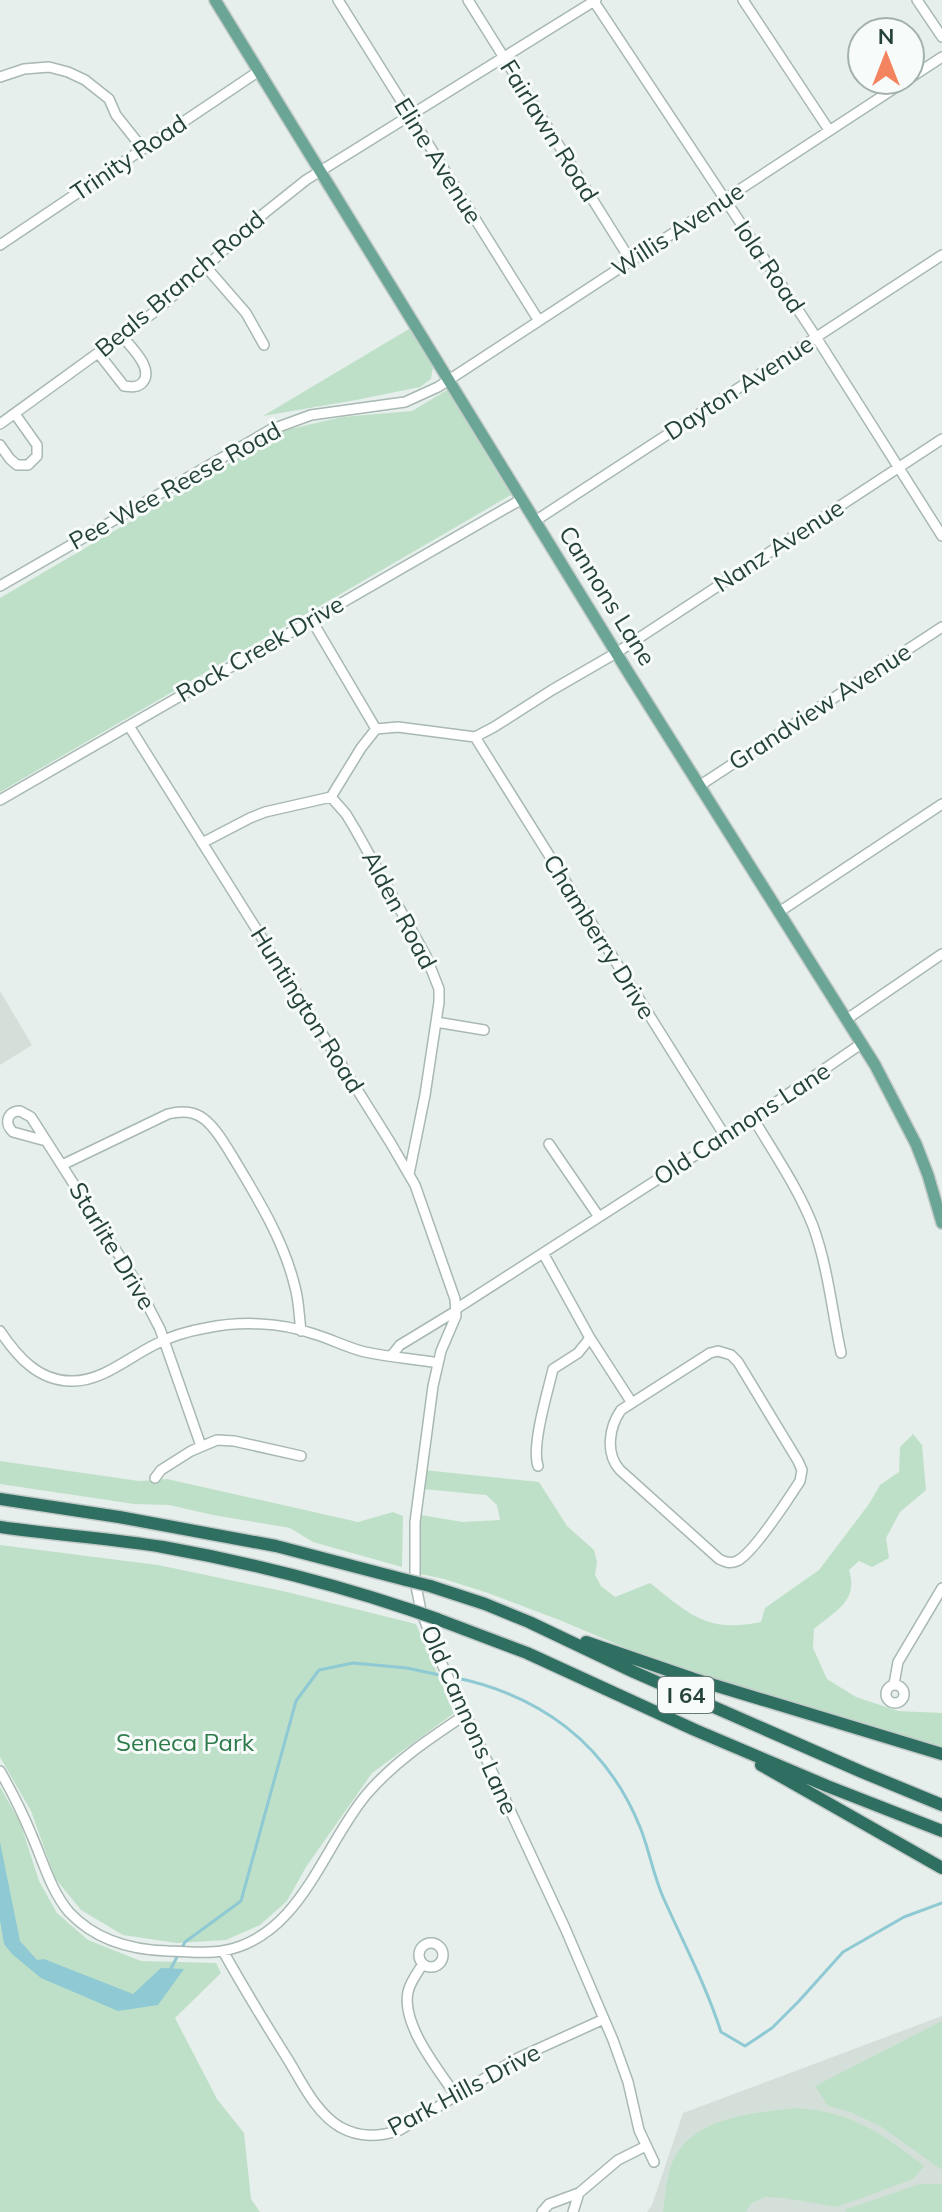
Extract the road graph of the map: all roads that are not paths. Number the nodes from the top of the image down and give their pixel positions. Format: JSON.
{"nodes":[{"id":1,"x":215,"y":0,"type":"edge"},
{"id":2,"x":338,"y":0,"type":"edge"},
{"id":3,"x":468,"y":0,"type":"edge"},
{"id":4,"x":594,"y":0,"type":"edge"},
{"id":5,"x":743,"y":0,"type":"edge"},
{"id":6,"x":917,"y":0,"type":"edge"},
{"id":7,"x":942,"y":37,"type":"edge"},
{"id":8,"x":503,"y":58,"type":"junction"},
{"id":9,"x":259,"y":71,"type":"junction"},
{"id":10,"x":0,"y":77,"type":"edge"},
{"id":11,"x":882,"y":96,"type":"edge"},
{"id":12,"x":410,"y":116,"type":"junction"},
{"id":13,"x":829,"y":130,"type":"junction"},
{"id":14,"x":143,"y":149,"type":"junction"},
{"id":15,"x":319,"y":171,"type":"junction"},
{"id":16,"x":724,"y":200,"type":"junction"},
{"id":17,"x":0,"y":245,"type":"edge"},
{"id":18,"x":942,"y":255,"type":"edge"},
{"id":19,"x":631,"y":261,"type":"junction"},
{"id":20,"x":206,"y":267,"type":"junction"},
{"id":21,"x":539,"y":321,"type":"junction"},
{"id":22,"x":122,"y":336,"type":"junction"},
{"id":23,"x":816,"y":337,"type":"junction"},
{"id":24,"x":264,"y":345,"type":"dead end"},
{"id":25,"x":99,"y":354,"type":"junction"},
{"id":26,"x":449,"y":381,"type":"junction"},
{"id":27,"x":15,"y":414,"type":"junction"},
{"id":28,"x":1,"y":422,"type":"edge"},
{"id":29,"x":942,"y":439,"type":"edge"},
{"id":30,"x":0,"y":445,"type":"edge"},
{"id":31,"x":899,"y":468,"type":"junction"},
{"id":32,"x":522,"y":499,"type":"junction"},
{"id":33,"x":535,"y":521,"type":"junction"},
{"id":34,"x":942,"y":536,"type":"edge"},
{"id":35,"x":0,"y":586,"type":"edge"},
{"id":36,"x":311,"y":619,"type":"junction"},
{"id":37,"x":942,"y":627,"type":"edge"},
{"id":38,"x":616,"y":653,"type":"junction"},
{"id":39,"x":129,"y":726,"type":"junction"},
{"id":40,"x":376,"y":729,"type":"junction"},
{"id":41,"x":475,"y":737,"type":"junction"},
{"id":42,"x":699,"y":786,"type":"junction"},
{"id":43,"x":331,"y":797,"type":"junction"},
{"id":44,"x":0,"y":800,"type":"edge"},
{"id":45,"x":942,"y":804,"type":"edge"},
{"id":46,"x":202,"y":843,"type":"junction"},
{"id":47,"x":779,"y":912,"type":"junction"},
{"id":48,"x":942,"y":954,"type":"edge"},
{"id":49,"x":847,"y":1019,"type":"junction"},
{"id":50,"x":436,"y":1022,"type":"junction"},
{"id":51,"x":484,"y":1030,"type":"dead end"},
{"id":52,"x":861,"y":1044,"type":"junction"},
{"id":53,"x":753,"y":1118,"type":"junction"},
{"id":54,"x":725,"y":1136,"type":"junction"},
{"id":55,"x":46,"y":1141,"type":"dead end"},
{"id":56,"x":549,"y":1144,"type":"dead end"},
{"id":57,"x":62,"y":1165,"type":"junction"},
{"id":58,"x":409,"y":1174,"type":"junction"},
{"id":59,"x":599,"y":1217,"type":"junction"},
{"id":60,"x":942,"y":1223,"type":"edge"},
{"id":61,"x":543,"y":1253,"type":"junction"},
{"id":62,"x":456,"y":1310,"type":"junction"},
{"id":63,"x":0,"y":1331,"type":"edge"},
{"id":64,"x":301,"y":1331,"type":"junction"},
{"id":65,"x":590,"y":1338,"type":"junction"},
{"id":66,"x":164,"y":1341,"type":"junction"},
{"id":67,"x":841,"y":1353,"type":"dead end"},
{"id":68,"x":391,"y":1356,"type":"junction"},
{"id":69,"x":438,"y":1363,"type":"junction"},
{"id":70,"x":632,"y":1403,"type":"junction"},
{"id":71,"x":201,"y":1446,"type":"junction"},
{"id":72,"x":301,"y":1456,"type":"dead end"},
{"id":73,"x":538,"y":1466,"type":"dead end"},
{"id":74,"x":155,"y":1478,"type":"dead end"},
{"id":75,"x":0,"y":1499,"type":"edge"},
{"id":76,"x":0,"y":1527,"type":"edge"},
{"id":77,"x":942,"y":1588,"type":"edge"},
{"id":78,"x":529,"y":1622,"type":"junction"},
{"id":79,"x":894,"y":1684,"type":"dead end"},
{"id":80,"x":465,"y":1715,"type":"junction"},
{"id":81,"x":695,"y":1730,"type":"junction"},
{"id":82,"x":942,"y":1754,"type":"edge"},
{"id":83,"x":0,"y":1771,"type":"edge"},
{"id":84,"x":942,"y":1805,"type":"edge"},
{"id":85,"x":942,"y":1831,"type":"edge"},
{"id":86,"x":942,"y":1868,"type":"edge"},
{"id":87,"x":218,"y":1951,"type":"junction"},
{"id":88,"x":423,"y":1964,"type":"dead end"},
{"id":89,"x":604,"y":2019,"type":"junction"},
{"id":90,"x":456,"y":2096,"type":"junction"},
{"id":91,"x":646,"y":2146,"type":"junction"},
{"id":92,"x":654,"y":2162,"type":"dead end"},
{"id":93,"x":579,"y":2193,"type":"junction"},
{"id":94,"x":542,"y":2212,"type":"edge"},
{"id":95,"x":573,"y":2212,"type":"edge"}],
"edges":[{"from":1,"to":9,"type":"main road","name":"Cannons Lane"},
{"from":2,"to":12,"type":"street","name":"Eline Avenue"},
{"from":3,"to":8,"type":"street","name":"Fairlawn Road"},
{"from":4,"to":8,"type":"street","name":"Beals Branch Road"},
{"from":4,"to":16,"type":"street","name":"Iola Road"},
{"from":5,"to":13,"type":"street"},
{"from":6,"to":7,"type":"street"},
{"from":8,"to":12,"type":"street","name":"Beals Branch Road"},
{"from":8,"to":19,"type":"street","name":"Fairlawn Road"},
{"from":9,"to":14,"type":"street","name":"Trinity Road"},
{"from":9,"to":15,"type":"main road","name":"Cannons Lane"},
{"from":10,"to":14,"type":"street"},
{"from":11,"to":13,"type":"street","name":"Willis Avenue"},
{"from":12,"to":15,"type":"street","name":"Beals Branch Road"},
{"from":12,"to":21,"type":"street","name":"Eline Avenue"},
{"from":13,"to":16,"type":"street","name":"Willis Avenue"},
{"from":14,"to":17,"type":"street","name":"Trinity Road"},
{"from":15,"to":20,"type":"street","name":"Beals Branch Road"},
{"from":15,"to":26,"type":"main road","name":"Cannons Lane"},
{"from":16,"to":19,"type":"street","name":"Willis Avenue"},
{"from":16,"to":23,"type":"street","name":"Iola Road"},
{"from":18,"to":23,"type":"street","name":"Dayton Avenue"},
{"from":19,"to":21,"type":"street","name":"Willis Avenue"},
{"from":20,"to":22,"type":"street","name":"Beals Branch Road"},
{"from":20,"to":24,"type":"street"},
{"from":21,"to":26,"type":"street","name":"Willis Avenue"},
{"from":22,"to":25,"type":"street","name":"Beals Branch Road"},
{"from":22,"to":25,"type":"street"},
{"from":23,"to":31,"type":"street","name":"Iola Road"},
{"from":23,"to":33,"type":"street","name":"Dayton Avenue"},
{"from":25,"to":27,"type":"street","name":"Beals Branch Road"},
{"from":26,"to":32,"type":"main road","name":"Cannons Lane"},
{"from":26,"to":35,"type":"street","name":"Pee Wee Reese Road"},
{"from":27,"to":28,"type":"street","name":"Beals Branch Road"},
{"from":27,"to":30,"type":"street"},
{"from":29,"to":31,"type":"street","name":"Nanz Avenue"},
{"from":31,"to":34,"type":"street","name":"Iola Road"},
{"from":31,"to":38,"type":"street","name":"Nanz Avenue"},
{"from":32,"to":33,"type":"main road","name":"Cannons Lane"},
{"from":32,"to":36,"type":"street","name":"Rock Creek Drive"},
{"from":33,"to":38,"type":"main road","name":"Cannons Lane"},
{"from":36,"to":39,"type":"street","name":"Rock Creek Drive"},
{"from":36,"to":40,"type":"street"},
{"from":37,"to":42,"type":"street","name":"Grandview Avenue"},
{"from":38,"to":41,"type":"street","name":"Nanz Avenue"},
{"from":38,"to":42,"type":"main road","name":"Cannons Lane"},
{"from":39,"to":44,"type":"street","name":"Rock Creek Drive"},
{"from":39,"to":46,"type":"street","name":"Huntington Road"},
{"from":40,"to":41,"type":"street"},
{"from":40,"to":43,"type":"street"},
{"from":41,"to":54,"type":"street","name":"Chamberry Drive"},
{"from":42,"to":47,"type":"main road","name":"Cannons Lane"},
{"from":43,"to":46,"type":"street"},
{"from":43,"to":50,"type":"street","name":"Alden Road"},
{"from":45,"to":47,"type":"street"},
{"from":46,"to":58,"type":"street","name":"Huntington Road"},
{"from":47,"to":49,"type":"main road","name":"Cannons Lane"},
{"from":48,"to":49,"type":"street"},
{"from":49,"to":52,"type":"main road","name":"Cannons Lane"},
{"from":50,"to":51,"type":"street"},
{"from":50,"to":58,"type":"street","name":"Alden Road"},
{"from":52,"to":53,"type":"street","name":"Old Cannons Lane"},
{"from":52,"to":60,"type":"main road","name":"Cannons Lane"},
{"from":53,"to":54,"type":"street","name":"Old Cannons Lane"},
{"from":53,"to":67,"type":"street"},
{"from":54,"to":59,"type":"street","name":"Old Cannons Lane"},
{"from":55,"to":57,"type":"street","name":"Starlite Drive"},
{"from":56,"to":59,"type":"street"},
{"from":57,"to":64,"type":"street"},
{"from":57,"to":66,"type":"street","name":"Starlite Drive"},
{"from":58,"to":62,"type":"street","name":"Huntington Road"},
{"from":59,"to":61,"type":"street","name":"Old Cannons Lane"},
{"from":61,"to":62,"type":"street","name":"Old Cannons Lane"},
{"from":61,"to":65,"type":"street"},
{"from":62,"to":68,"type":"street"},
{"from":62,"to":69,"type":"street","name":"Old Cannons Lane"},
{"from":63,"to":66,"type":"street"},
{"from":64,"to":66,"type":"street"},
{"from":64,"to":68,"type":"street"},
{"from":65,"to":70,"type":"street"},
{"from":65,"to":73,"type":"street"},
{"from":66,"to":71,"type":"street","name":"Starlite Drive"},
{"from":68,"to":69,"type":"street"},
{"from":69,"to":80,"type":"street","name":"Old Cannons Lane"},
{"from":70,"to":70,"type":"street"},
{"from":71,"to":72,"type":"street"},
{"from":71,"to":74,"type":"street"},
{"from":75,"to":78,"type":"highway","number":"I 64","bridge":true},
{"from":76,"to":81,"type":"highway","number":"I 64","bridge":true},
{"from":77,"to":79,"type":"street"},
{"from":78,"to":82,"type":"highway"},
{"from":78,"to":84,"type":"highway","number":"I 64"},
{"from":80,"to":87,"type":"street"},
{"from":80,"to":89,"type":"street","name":"Old Cannons Lane"},
{"from":81,"to":85,"type":"highway","number":"I 64"},
{"from":81,"to":86,"type":"highway"},
{"from":83,"to":87,"type":"street"},
{"from":87,"to":90,"type":"street","name":"Park Hills Drive"},
{"from":88,"to":90,"type":"street"},
{"from":89,"to":90,"type":"street","name":"Park Hills Drive"},
{"from":89,"to":91,"type":"street","name":"Old Cannons Lane"},
{"from":91,"to":92,"type":"street","name":"Old Cannons Lane"},
{"from":91,"to":93,"type":"street"},
{"from":93,"to":94,"type":"street"},
{"from":93,"to":95,"type":"street"}]}
